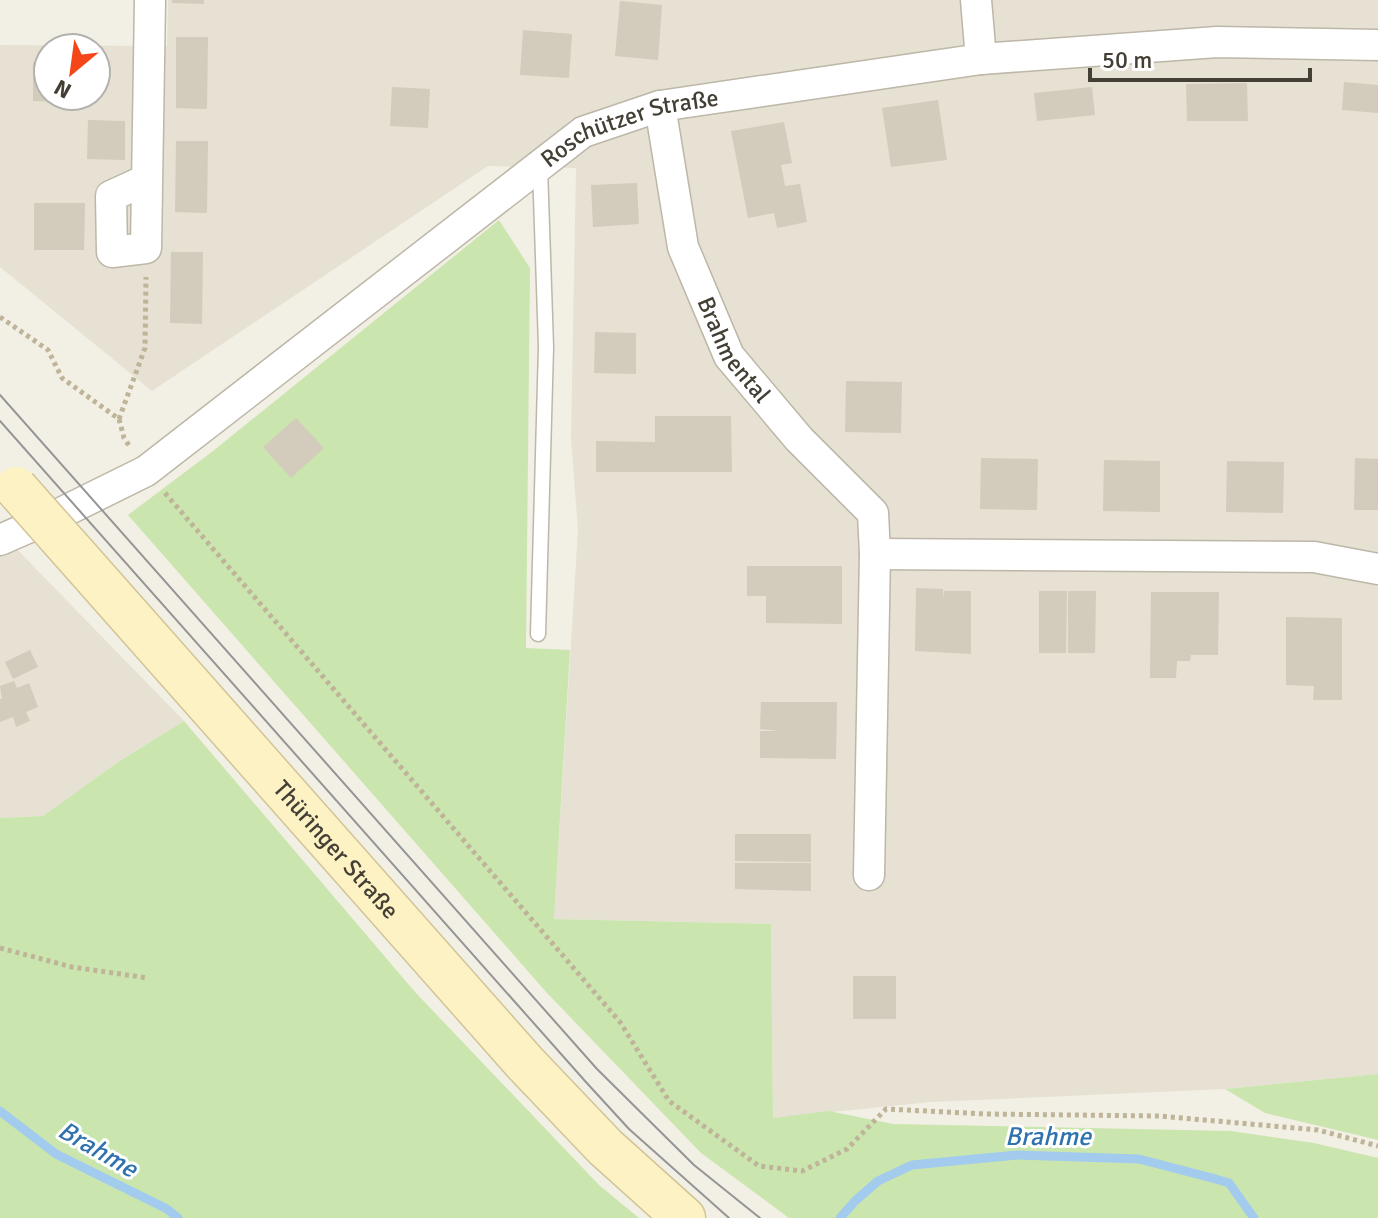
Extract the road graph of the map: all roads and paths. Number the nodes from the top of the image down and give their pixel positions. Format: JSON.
{"nodes":[{"id":1,"x":150,"y":0,"type":"edge"},
{"id":2,"x":976,"y":0,"type":"edge"},
{"id":3,"x":1378,"y":45,"type":"edge"},
{"id":4,"x":981,"y":59,"type":"junction"},
{"id":5,"x":660,"y":106,"type":"junction"},
{"id":6,"x":540,"y":166,"type":"junction"},
{"id":7,"x":146,"y":248,"type":"joint"},
{"id":8,"x":0,"y":317,"type":"edge"},
{"id":9,"x":119,"y":419,"type":"junction"},
{"id":10,"x":146,"y":471,"type":"junction"},
{"id":11,"x":8,"y":479,"type":"edge"},
{"id":12,"x":0,"y":540,"type":"edge"},
{"id":13,"x":875,"y":554,"type":"junction"},
{"id":14,"x":1378,"y":569,"type":"edge"},
{"id":15,"x":538,"y":634,"type":"dead end"},
{"id":16,"x":869,"y":875,"type":"dead end"},
{"id":17,"x":0,"y":948,"type":"edge"},
{"id":18,"x":148,"y":978,"type":"dead end"},
{"id":19,"x":1378,"y":1146,"type":"edge"},
{"id":20,"x":684,"y":1218,"type":"edge"}],
"edges":[{"from":1,"to":7,"type":"street"},
{"from":2,"to":4,"type":"street"},
{"from":3,"to":4,"type":"street","name":"Roschützer Straße"},
{"from":4,"to":5,"type":"street","name":"Roschützer Straße"},
{"from":5,"to":6,"type":"street","name":"Roschützer Straße"},
{"from":5,"to":13,"type":"street","name":"Brahmental"},
{"from":6,"to":10,"type":"street","name":"Roschützer Straße"},
{"from":6,"to":15,"type":"lane"},
{"from":7,"to":9,"type":"path"},
{"from":8,"to":9,"type":"path"},
{"from":9,"to":10,"type":"path"},
{"from":10,"to":12,"type":"street","name":"Roschützer Straße"},
{"from":10,"to":19,"type":"path"},
{"from":11,"to":20,"type":"main road","name":"Thüringer Straße","bridge":true},
{"from":13,"to":14,"type":"street"},
{"from":13,"to":16,"type":"street","name":"Brahmental"},
{"from":17,"to":18,"type":"path"}]}
